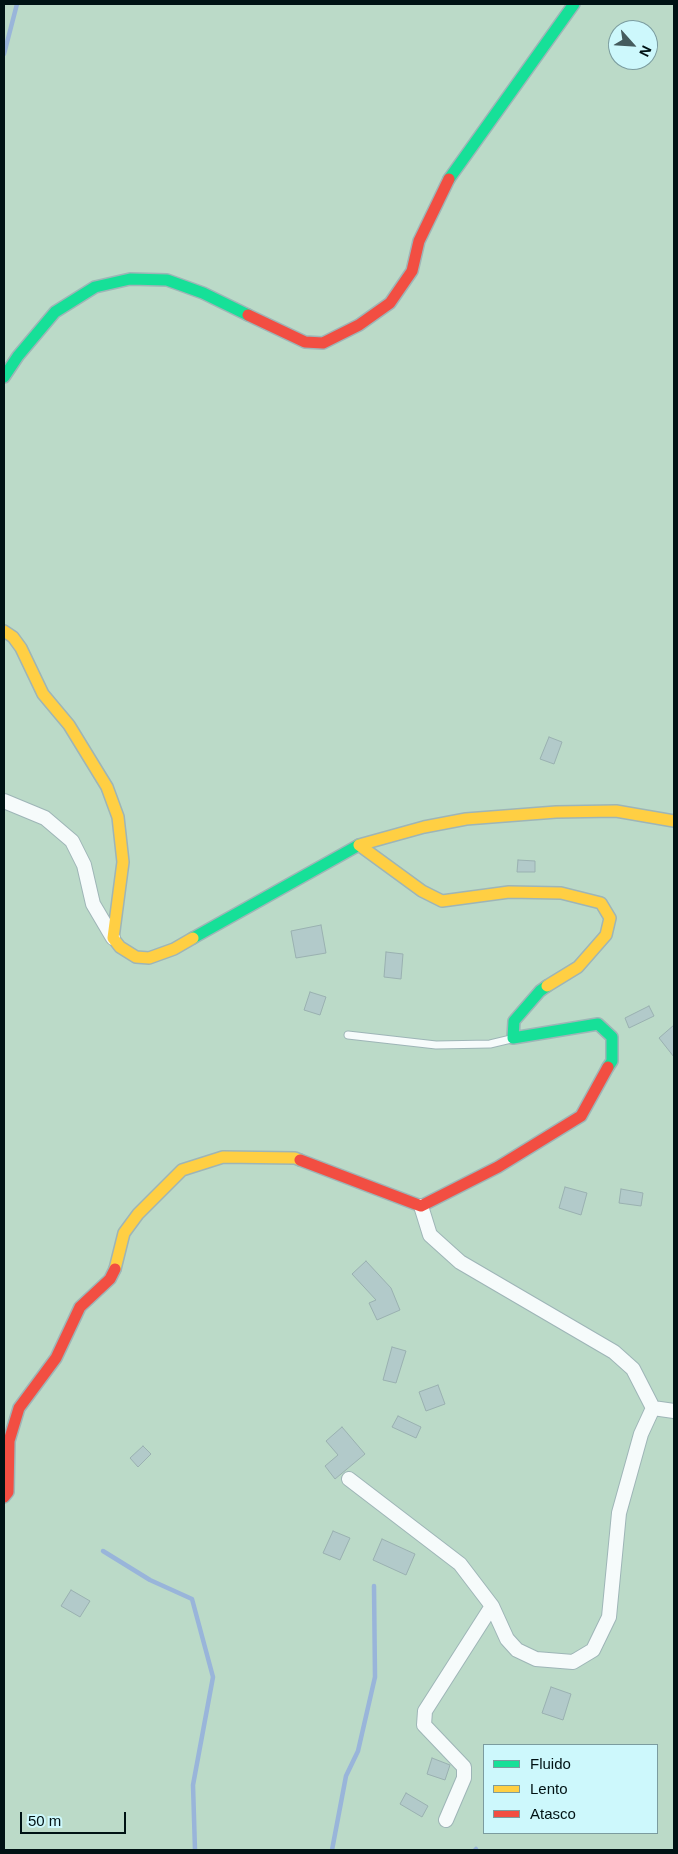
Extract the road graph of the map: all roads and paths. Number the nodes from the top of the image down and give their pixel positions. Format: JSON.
{"nodes":[{"id":1,"x":574,"y":4,"type":"edge"},
{"id":2,"x":4,"y":377,"type":"edge"},
{"id":3,"x":4,"y":630,"type":"edge"},
{"id":4,"x":4,"y":801,"type":"edge"},
{"id":5,"x":674,"y":821,"type":"edge"},
{"id":6,"x":359,"y":845,"type":"junction"},
{"id":7,"x":113,"y":938,"type":"junction"},
{"id":8,"x":348,"y":1035,"type":"dead end"},
{"id":9,"x":513,"y":1038,"type":"junction"},
{"id":10,"x":421,"y":1206,"type":"junction"},
{"id":11,"x":653,"y":1408,"type":"junction"},
{"id":12,"x":674,"y":1411,"type":"edge"},
{"id":13,"x":349,"y":1479,"type":"dead end"},
{"id":14,"x":4,"y":1497,"type":"edge"},
{"id":15,"x":492,"y":1606,"type":"junction"},
{"id":16,"x":446,"y":1820,"type":"dead end"}],
"edges":[{"from":1,"to":2,"type":"street"},
{"from":3,"to":7,"type":"street"},
{"from":4,"to":7,"type":"street"},
{"from":5,"to":6,"type":"street"},
{"from":6,"to":7,"type":"street"},
{"from":6,"to":9,"type":"street"},
{"from":8,"to":9,"type":"lane"},
{"from":9,"to":10,"type":"street"},
{"from":10,"to":11,"type":"street"},
{"from":10,"to":14,"type":"street"},
{"from":11,"to":12,"type":"street"},
{"from":11,"to":15,"type":"street"},
{"from":13,"to":15,"type":"street"},
{"from":15,"to":16,"type":"street"}]}
